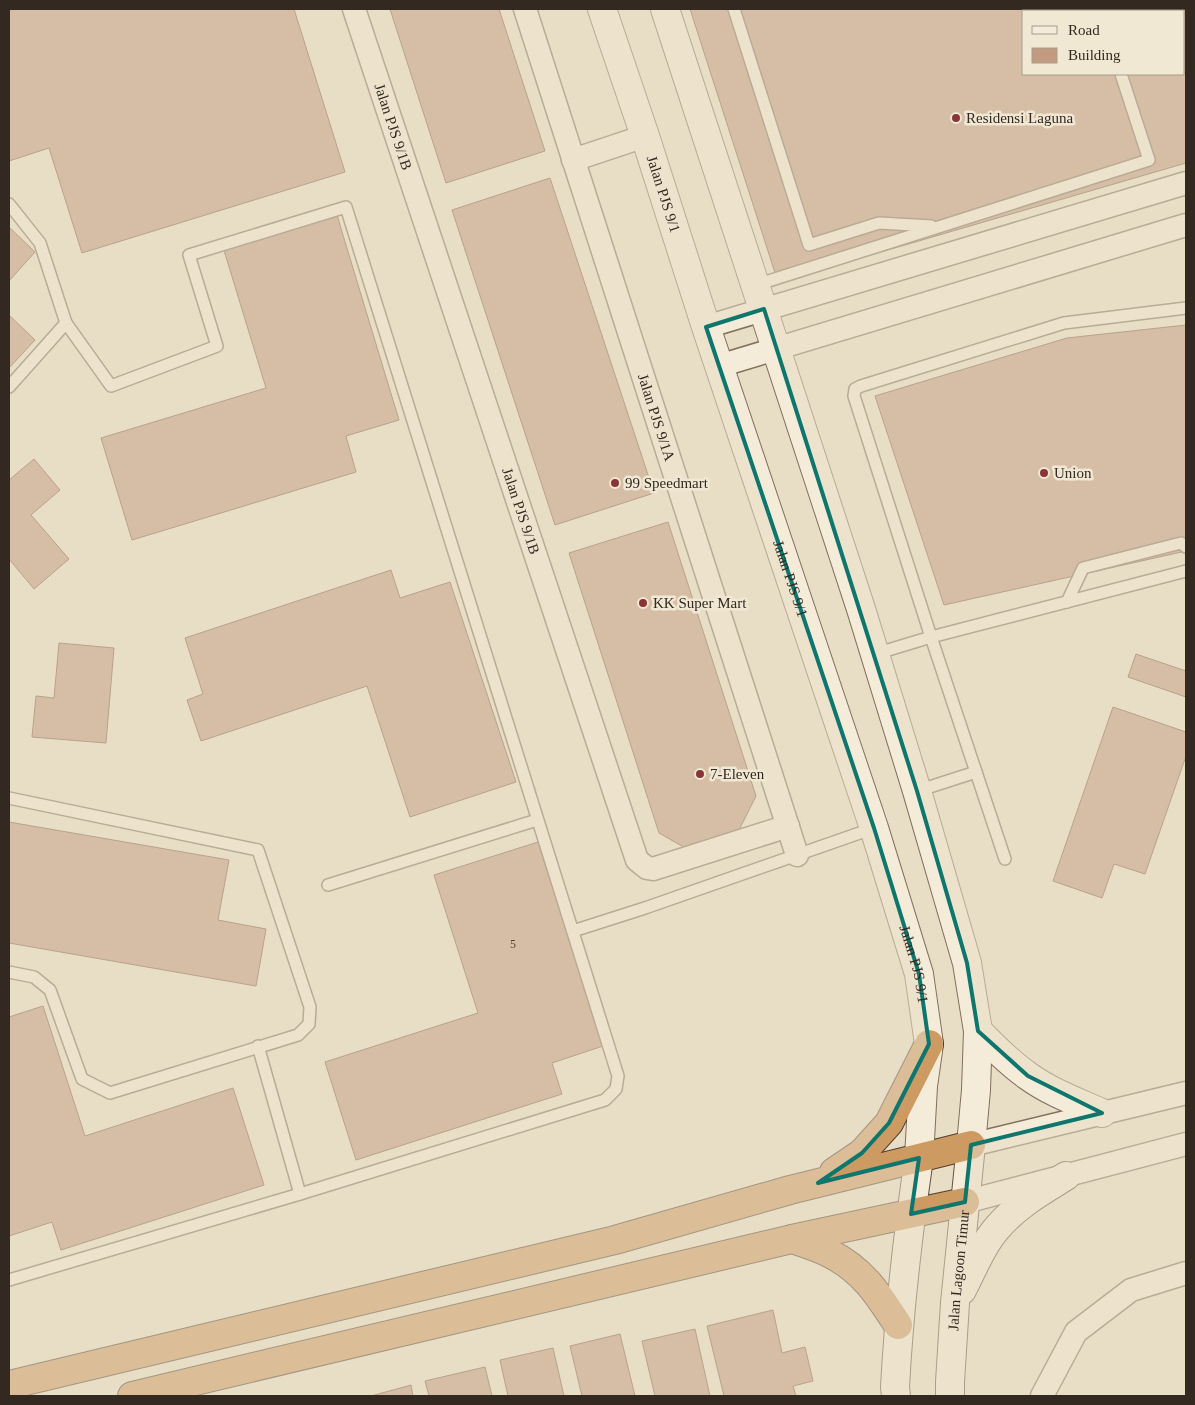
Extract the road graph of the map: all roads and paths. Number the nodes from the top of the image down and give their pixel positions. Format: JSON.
{"nodes":[{"id":1,"x":354,"y":9,"type":"edge"},
{"id":2,"x":525,"y":9,"type":"edge"},
{"id":3,"x":602,"y":9,"type":"edge"},
{"id":4,"x":666,"y":9,"type":"edge"},
{"id":5,"x":734,"y":9,"type":"edge"},
{"id":6,"x":1121,"y":75,"type":"edge"},
{"id":7,"x":645,"y":136,"type":"junction"},
{"id":8,"x":573,"y":160,"type":"junction"},
{"id":9,"x":1186,"y":183,"type":"edge"},
{"id":10,"x":9,"y":204,"type":"edge"},
{"id":11,"x":1186,"y":225,"type":"edge"},
{"id":12,"x":940,"y":226,"type":"junction"},
{"id":13,"x":760,"y":297,"type":"junction"},
{"id":14,"x":1186,"y":308,"type":"edge"},
{"id":15,"x":66,"y":323,"type":"junction"},
{"id":16,"x":706,"y":327,"type":"junction"},
{"id":17,"x":776,"y":349,"type":"junction"},
{"id":18,"x":719,"y":366,"type":"junction"},
{"id":19,"x":9,"y":387,"type":"edge"},
{"id":20,"x":1186,"y":547,"type":"edge"},
{"id":21,"x":1186,"y":571,"type":"edge"},
{"id":22,"x":1067,"y":602,"type":"junction"},
{"id":23,"x":931,"y":636,"type":"junction"},
{"id":24,"x":875,"y":654,"type":"junction"},
{"id":25,"x":976,"y":772,"type":"junction"},
{"id":26,"x":917,"y":791,"type":"junction"},
{"id":27,"x":9,"y":798,"type":"edge"},
{"id":28,"x":537,"y":820,"type":"junction"},
{"id":29,"x":788,"y":826,"type":"junction"},
{"id":30,"x":874,"y":828,"type":"junction"},
{"id":31,"x":797,"y":855,"type":"junction"},
{"id":32,"x":1005,"y":859,"type":"dead end"},
{"id":33,"x":328,"y":885,"type":"dead end"},
{"id":34,"x":573,"y":931,"type":"junction"},
{"id":35,"x":9,"y":972,"type":"edge"},
{"id":36,"x":978,"y":1031,"type":"junction"},
{"id":37,"x":929,"y":1044,"type":"junction"},
{"id":38,"x":258,"y":1046,"type":"junction"},
{"id":39,"x":1186,"y":1093,"type":"edge"},
{"id":40,"x":1102,"y":1113,"type":"junction"},
{"id":41,"x":1186,"y":1144,"type":"edge"},
{"id":42,"x":971,"y":1145,"type":"junction"},
{"id":43,"x":919,"y":1158,"type":"junction"},
{"id":44,"x":1066,"y":1176,"type":"junction"},
{"id":45,"x":818,"y":1183,"type":"junction"},
{"id":46,"x":300,"y":1194,"type":"junction"},
{"id":47,"x":965,"y":1202,"type":"junction"},
{"id":48,"x":911,"y":1214,"type":"junction"},
{"id":49,"x":792,"y":1239,"type":"junction"},
{"id":50,"x":1186,"y":1273,"type":"edge"},
{"id":51,"x":9,"y":1280,"type":"edge"},
{"id":52,"x":956,"y":1303,"type":"junction"},
{"id":53,"x":898,"y":1325,"type":"junction"},
{"id":54,"x":9,"y":1385,"type":"edge"},
{"id":55,"x":132,"y":1396,"type":"edge"},
{"id":56,"x":896,"y":1396,"type":"edge"},
{"id":57,"x":950,"y":1396,"type":"edge"},
{"id":58,"x":1042,"y":1396,"type":"edge"}],
"edges":[{"from":1,"to":29,"type":"street","name":"Jalan PJS 9/1B"},
{"from":2,"to":8,"type":"street","name":"Jalan PJS 9/1A"},
{"from":3,"to":7,"type":"street","name":"Jalan PJS 9/1"},
{"from":4,"to":13,"type":"street"},
{"from":5,"to":12,"type":"lane"},
{"from":6,"to":12,"type":"lane"},
{"from":7,"to":8,"type":"street"},
{"from":7,"to":16,"type":"street","name":"Jalan PJS 9/1"},
{"from":8,"to":29,"type":"street","name":"Jalan PJS 9/1A"},
{"from":9,"to":13,"type":"street"},
{"from":10,"to":15,"type":"lane"},
{"from":11,"to":17,"type":"street"},
{"from":12,"to":13,"type":"lane"},
{"from":13,"to":16,"type":"street"},
{"from":13,"to":17,"type":"street"},
{"from":14,"to":23,"type":"lane"},
{"from":15,"to":19,"type":"lane"},
{"from":15,"to":28,"type":"lane"},
{"from":16,"to":18,"type":"street","name":"Jalan PJS 9/1"},
{"from":17,"to":18,"type":"street"},
{"from":17,"to":24,"type":"street"},
{"from":18,"to":30,"type":"street","name":"Jalan PJS 9/1"},
{"from":20,"to":22,"type":"lane"},
{"from":21,"to":22,"type":"lane"},
{"from":22,"to":23,"type":"lane"},
{"from":23,"to":24,"type":"lane"},
{"from":23,"to":25,"type":"lane"},
{"from":24,"to":26,"type":"street"},
{"from":25,"to":26,"type":"lane"},
{"from":25,"to":32,"type":"lane"},
{"from":26,"to":36,"type":"street"},
{"from":27,"to":38,"type":"lane"},
{"from":28,"to":33,"type":"lane"},
{"from":28,"to":34,"type":"lane"},
{"from":29,"to":31,"type":"street","name":"Jalan PJS 9/1A"},
{"from":30,"to":31,"type":"lane"},
{"from":30,"to":37,"type":"street","name":"Jalan PJS 9/1"},
{"from":31,"to":34,"type":"lane"},
{"from":34,"to":46,"type":"lane"},
{"from":35,"to":38,"type":"lane"},
{"from":36,"to":40,"type":"street"},
{"from":36,"to":42,"type":"street"},
{"from":37,"to":43,"type":"street","name":"Jalan PJS 9/1"},
{"from":37,"to":45,"type":"highway"},
{"from":38,"to":46,"type":"lane"},
{"from":39,"to":40,"type":"street"},
{"from":40,"to":42,"type":"street"},
{"from":41,"to":44,"type":"street"},
{"from":42,"to":43,"type":"highway"},
{"from":42,"to":47,"type":"street","name":"Jalan Lagoon Timur"},
{"from":43,"to":45,"type":"highway"},
{"from":43,"to":48,"type":"street"},
{"from":44,"to":47,"type":"street"},
{"from":44,"to":52,"type":"street"},
{"from":45,"to":54,"type":"highway"},
{"from":46,"to":51,"type":"lane"},
{"from":47,"to":48,"type":"highway"},
{"from":47,"to":52,"type":"street","name":"Jalan Lagoon Timur"},
{"from":48,"to":49,"type":"highway"},
{"from":48,"to":53,"type":"street"},
{"from":49,"to":53,"type":"highway"},
{"from":49,"to":55,"type":"highway"},
{"from":50,"to":58,"type":"street"},
{"from":52,"to":57,"type":"street","name":"Jalan Lagoon Timur"},
{"from":53,"to":56,"type":"street"}]}
